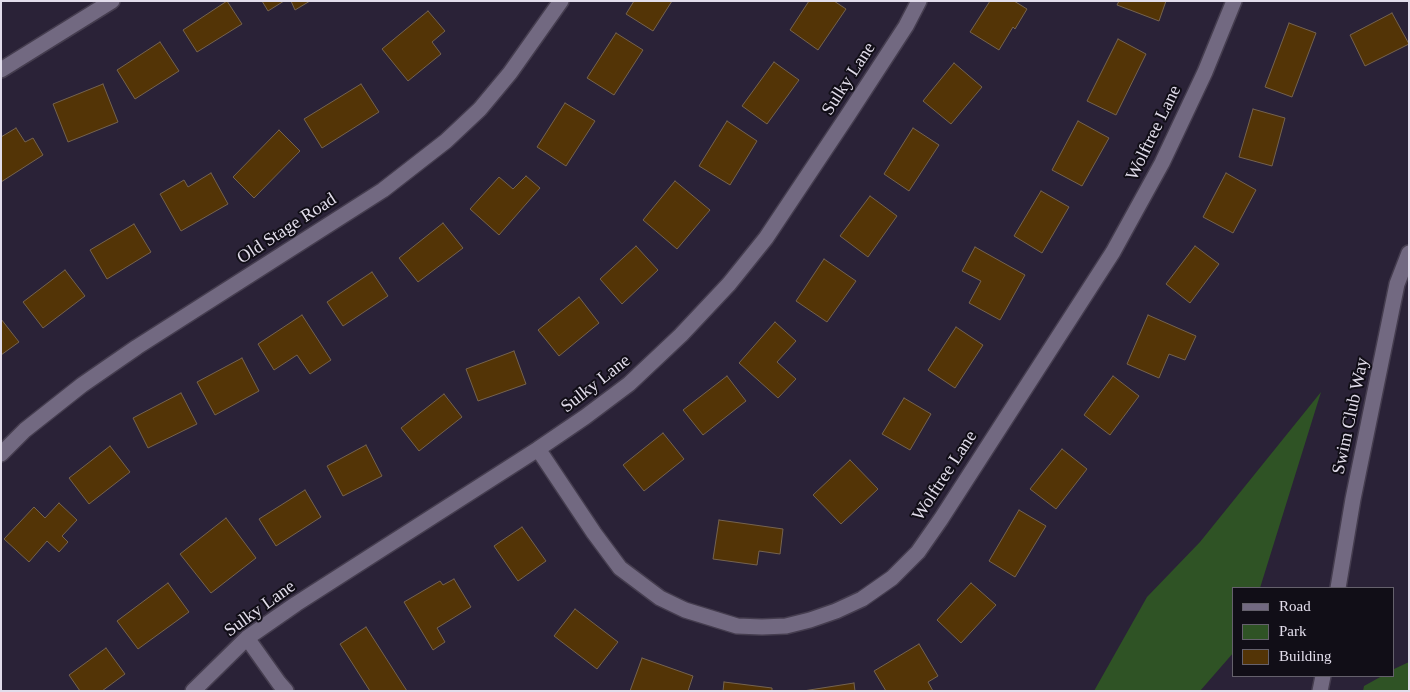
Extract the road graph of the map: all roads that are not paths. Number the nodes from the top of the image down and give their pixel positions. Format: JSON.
{"nodes":[{"id":1,"x":112,"y":1,"type":"edge"},
{"id":2,"x":561,"y":1,"type":"edge"},
{"id":3,"x":919,"y":1,"type":"edge"},
{"id":4,"x":1234,"y":1,"type":"edge"},
{"id":5,"x":1,"y":70,"type":"edge"},
{"id":6,"x":1409,"y":253,"type":"edge"},
{"id":7,"x":538,"y":449,"type":"junction"},
{"id":8,"x":1,"y":454,"type":"edge"},
{"id":9,"x":1338,"y":587,"type":"edge"},
{"id":10,"x":247,"y":638,"type":"junction"},
{"id":11,"x":1323,"y":677,"type":"edge"},
{"id":12,"x":192,"y":691,"type":"edge"},
{"id":13,"x":286,"y":691,"type":"edge"},
{"id":14,"x":1320,"y":691,"type":"edge"}],
"edges":[{"from":1,"to":5,"type":"street"},
{"from":2,"to":8,"type":"street","name":"Old Stage Road"},
{"from":3,"to":7,"type":"street","name":"Sulky Lane"},
{"from":4,"to":7,"type":"street","name":"Wolftree Lane"},
{"from":6,"to":9,"type":"street","name":"Swim Club Way"},
{"from":7,"to":10,"type":"street","name":"Sulky Lane"},
{"from":10,"to":12,"type":"street","name":"Sulky Lane"},
{"from":10,"to":13,"type":"street"},
{"from":11,"to":14,"type":"street"}]}
